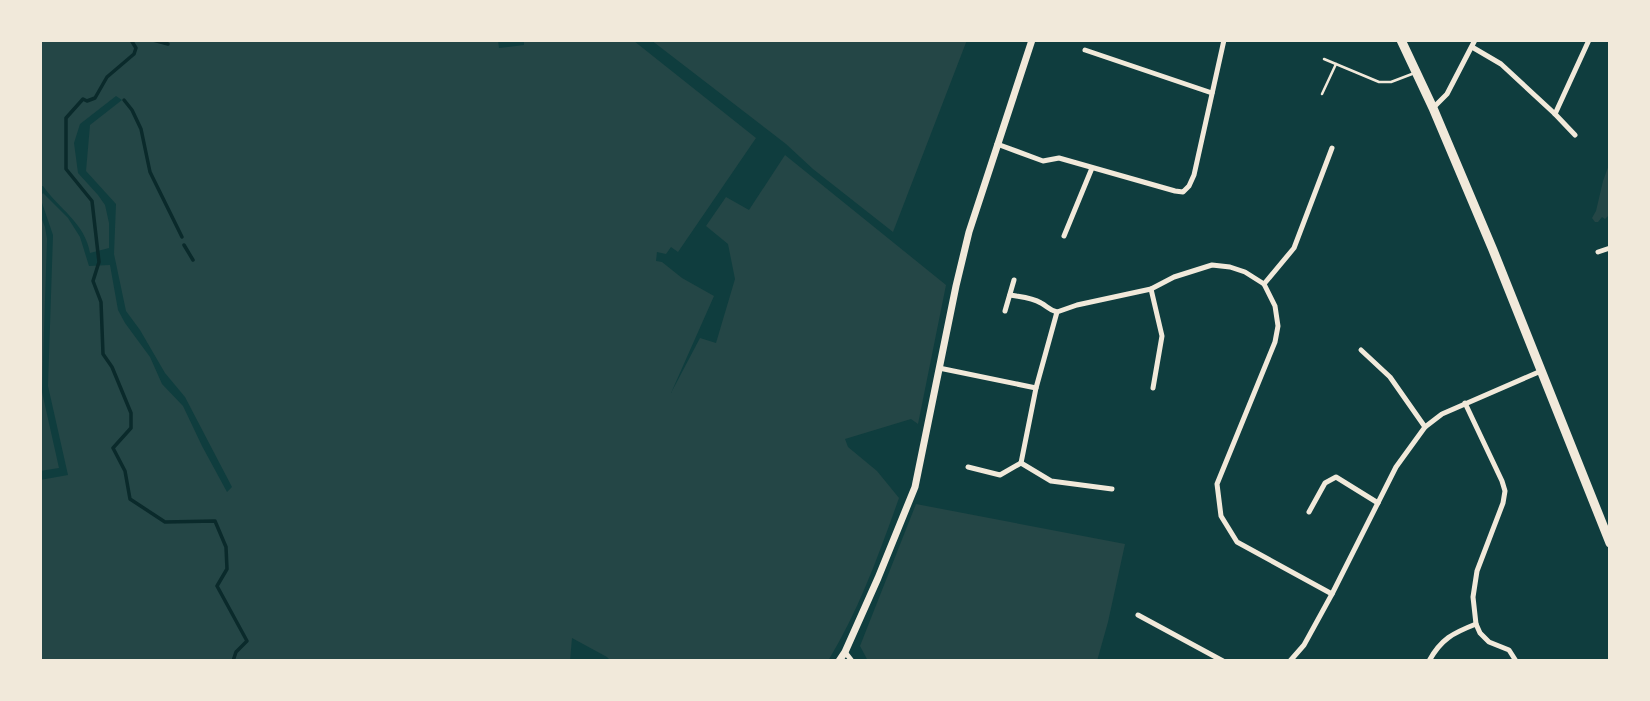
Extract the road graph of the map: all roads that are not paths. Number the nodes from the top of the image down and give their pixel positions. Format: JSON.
{"nodes":[{"id":1,"x":1032,"y":40,"type":"edge"},
{"id":2,"x":1224,"y":40,"type":"edge"},
{"id":3,"x":1401,"y":40,"type":"edge"},
{"id":4,"x":1475,"y":40,"type":"edge"},
{"id":5,"x":1589,"y":40,"type":"edge"},
{"id":6,"x":1472,"y":47,"type":"junction"},
{"id":7,"x":1085,"y":50,"type":"dead end"},
{"id":8,"x":1324,"y":59,"type":"dead end"},
{"id":9,"x":1336,"y":64,"type":"junction"},
{"id":10,"x":1416,"y":73,"type":"junction"},
{"id":11,"x":1212,"y":93,"type":"junction"},
{"id":12,"x":1322,"y":94,"type":"dead end"},
{"id":13,"x":1433,"y":108,"type":"junction"},
{"id":14,"x":1555,"y":114,"type":"junction"},
{"id":15,"x":1576,"y":135,"type":"dead end"},
{"id":16,"x":997,"y":144,"type":"junction"},
{"id":17,"x":1332,"y":148,"type":"dead end"},
{"id":18,"x":1092,"y":168,"type":"junction"},
{"id":19,"x":1064,"y":236,"type":"dead end"},
{"id":20,"x":1610,"y":248,"type":"edge"},
{"id":21,"x":1598,"y":252,"type":"dead end"},
{"id":22,"x":1014,"y":280,"type":"dead end"},
{"id":23,"x":1264,"y":284,"type":"junction"},
{"id":24,"x":1151,"y":289,"type":"junction"},
{"id":25,"x":1010,"y":295,"type":"junction"},
{"id":26,"x":1005,"y":311,"type":"dead end"},
{"id":27,"x":1057,"y":312,"type":"junction"},
{"id":28,"x":1361,"y":351,"type":"dead end"},
{"id":29,"x":939,"y":368,"type":"junction"},
{"id":30,"x":1541,"y":371,"type":"junction"},
{"id":31,"x":1036,"y":388,"type":"junction"},
{"id":32,"x":1153,"y":388,"type":"dead end"},
{"id":33,"x":1465,"y":403,"type":"junction"},
{"id":34,"x":1425,"y":428,"type":"junction"},
{"id":35,"x":1021,"y":463,"type":"junction"},
{"id":36,"x":968,"y":467,"type":"dead end"},
{"id":37,"x":1112,"y":489,"type":"dead end"},
{"id":38,"x":1378,"y":503,"type":"junction"},
{"id":39,"x":1309,"y":512,"type":"dead end"},
{"id":40,"x":1610,"y":543,"type":"edge"},
{"id":41,"x":1332,"y":594,"type":"junction"},
{"id":42,"x":1138,"y":615,"type":"dead end"},
{"id":43,"x":1476,"y":624,"type":"junction"},
{"id":44,"x":845,"y":652,"type":"junction"},
{"id":45,"x":839,"y":661,"type":"edge"},
{"id":46,"x":852,"y":661,"type":"edge"},
{"id":47,"x":1223,"y":661,"type":"edge"},
{"id":48,"x":1290,"y":661,"type":"edge"},
{"id":49,"x":1429,"y":661,"type":"edge"},
{"id":50,"x":1516,"y":661,"type":"edge"}],
"edges":[{"from":1,"to":16,"type":"street"},
{"from":2,"to":11,"type":"street"},
{"from":3,"to":10,"type":"main road"},
{"from":4,"to":6,"type":"street"},
{"from":5,"to":14,"type":"street"},
{"from":6,"to":13,"type":"street"},
{"from":6,"to":14,"type":"street"},
{"from":7,"to":11,"type":"street"},
{"from":8,"to":9,"type":"lane"},
{"from":9,"to":10,"type":"lane"},
{"from":9,"to":12,"type":"lane"},
{"from":10,"to":13,"type":"main road"},
{"from":11,"to":18,"type":"street"},
{"from":13,"to":30,"type":"main road"},
{"from":14,"to":15,"type":"street"},
{"from":16,"to":18,"type":"street"},
{"from":16,"to":29,"type":"street"},
{"from":17,"to":23,"type":"street"},
{"from":18,"to":19,"type":"street"},
{"from":20,"to":21,"type":"street"},
{"from":22,"to":25,"type":"street"},
{"from":23,"to":24,"type":"street"},
{"from":23,"to":41,"type":"street"},
{"from":24,"to":27,"type":"street"},
{"from":24,"to":32,"type":"street"},
{"from":25,"to":26,"type":"street"},
{"from":25,"to":27,"type":"street"},
{"from":27,"to":31,"type":"street"},
{"from":28,"to":34,"type":"street"},
{"from":29,"to":31,"type":"street"},
{"from":29,"to":44,"type":"street"},
{"from":30,"to":33,"type":"street"},
{"from":30,"to":40,"type":"main road"},
{"from":31,"to":35,"type":"street"},
{"from":33,"to":34,"type":"street"},
{"from":33,"to":43,"type":"street"},
{"from":34,"to":38,"type":"street"},
{"from":35,"to":36,"type":"street"},
{"from":35,"to":37,"type":"street"},
{"from":38,"to":39,"type":"street"},
{"from":38,"to":41,"type":"street"},
{"from":41,"to":48,"type":"street"},
{"from":42,"to":47,"type":"street"},
{"from":43,"to":49,"type":"street"},
{"from":43,"to":50,"type":"street"},
{"from":44,"to":45,"type":"street"},
{"from":44,"to":46,"type":"street"}]}
